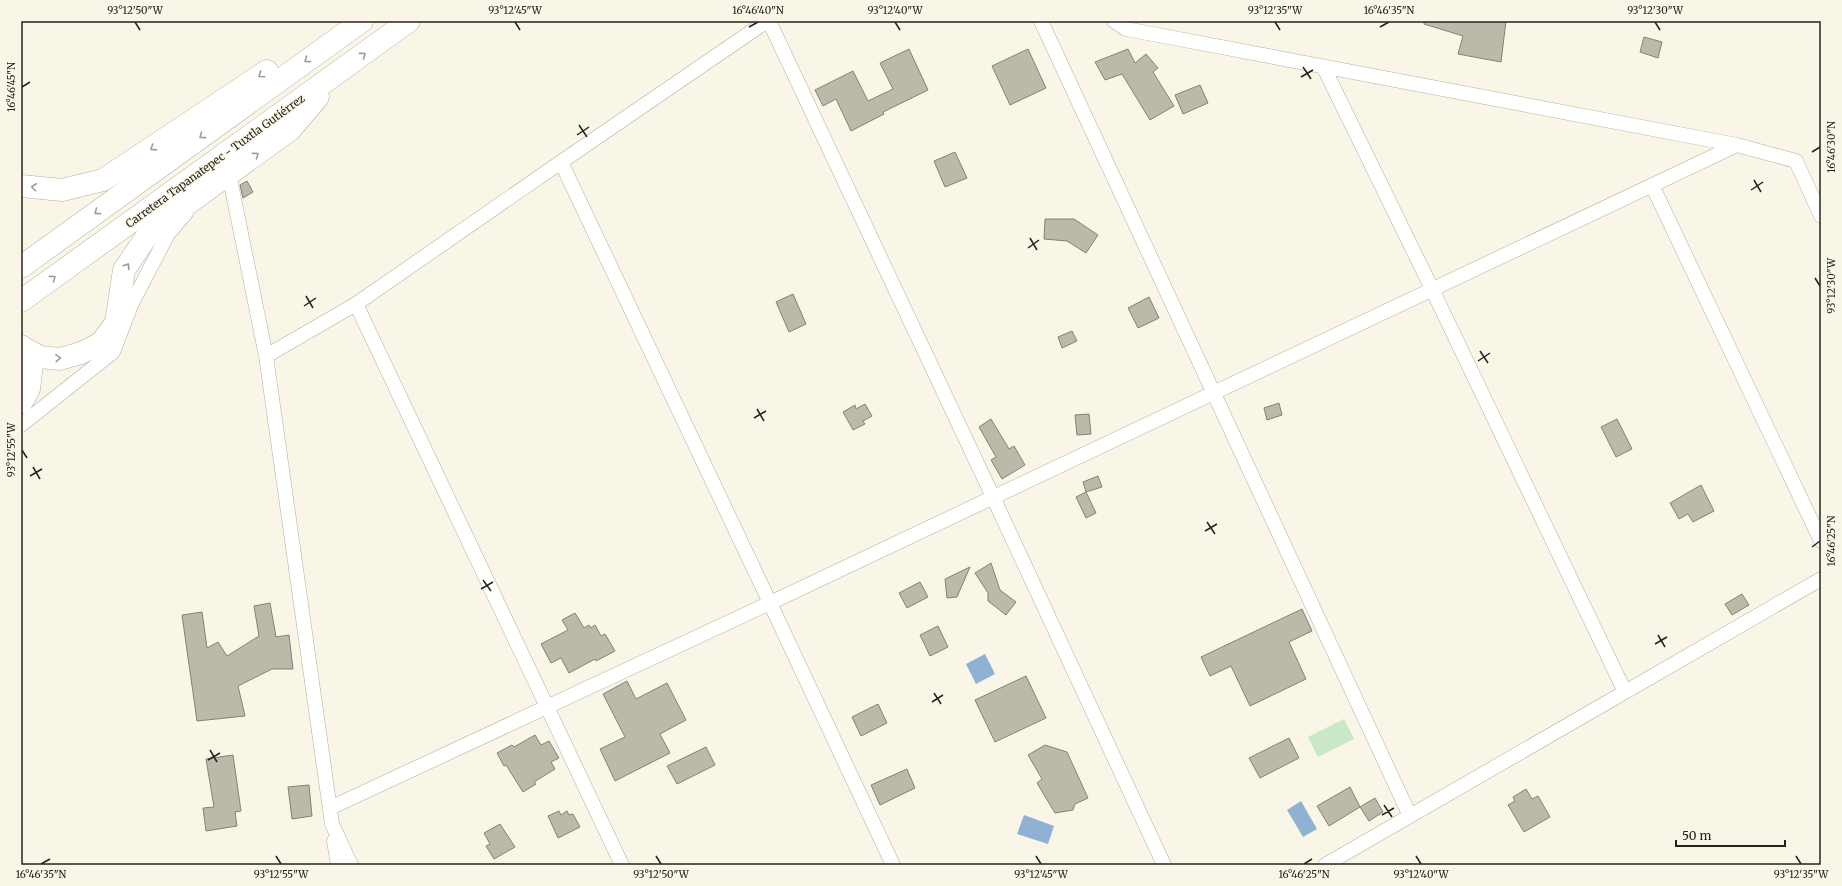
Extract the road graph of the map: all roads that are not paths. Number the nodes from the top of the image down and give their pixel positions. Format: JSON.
{"nodes":[{"id":1,"x":339,"y":21,"type":"edge"},
{"id":2,"x":362,"y":21,"type":"edge"},
{"id":3,"x":410,"y":21,"type":"edge"},
{"id":4,"x":768,"y":21,"type":"edge"},
{"id":5,"x":1041,"y":21,"type":"edge"},
{"id":6,"x":1114,"y":21,"type":"edge"},
{"id":7,"x":1324,"y":68,"type":"junction"},
{"id":8,"x":341,"y":70,"type":"junction"},
{"id":9,"x":1736,"y":145,"type":"junction"},
{"id":10,"x":561,"y":162,"type":"junction"},
{"id":11,"x":229,"y":174,"type":"junction"},
{"id":12,"x":1652,"y":185,"type":"junction"},
{"id":13,"x":21,"y":186,"type":"edge"},
{"id":14,"x":203,"y":193,"type":"junction"},
{"id":15,"x":1821,"y":216,"type":"edge"},
{"id":16,"x":21,"y":267,"type":"edge"},
{"id":17,"x":1432,"y":289,"type":"junction"},
{"id":18,"x":21,"y":301,"type":"edge"},
{"id":19,"x":356,"y":304,"type":"junction"},
{"id":20,"x":21,"y":347,"type":"edge"},
{"id":21,"x":266,"y":356,"type":"junction"},
{"id":22,"x":1214,"y":392,"type":"junction"},
{"id":23,"x":21,"y":404,"type":"edge"},
{"id":24,"x":21,"y":425,"type":"edge"},
{"id":25,"x":993,"y":497,"type":"junction"},
{"id":26,"x":1821,"y":541,"type":"edge"},
{"id":27,"x":1821,"y":579,"type":"edge"},
{"id":28,"x":770,"y":603,"type":"junction"},
{"id":29,"x":1624,"y":692,"type":"junction"},
{"id":30,"x":547,"y":706,"type":"junction"},
{"id":31,"x":330,"y":808,"type":"junction"},
{"id":32,"x":1410,"y":816,"type":"junction"},
{"id":33,"x":332,"y":824,"type":"junction"},
{"id":34,"x":338,"y":865,"type":"edge"},
{"id":35,"x":351,"y":865,"type":"edge"},
{"id":36,"x":622,"y":865,"type":"edge"},
{"id":37,"x":893,"y":865,"type":"edge"},
{"id":38,"x":1164,"y":865,"type":"edge"},
{"id":39,"x":1325,"y":865,"type":"edge"}],
"edges":[{"from":1,"to":13,"type":"highway","one_way":true},
{"from":2,"to":16,"type":"highway","one_way":true},
{"from":8,"to":3,"type":"highway","name":"Carretera Tapanatepec - Tuxtla Gutiérrez","one_way":true},
{"from":4,"to":10,"type":"street"},
{"from":4,"to":25,"type":"street"},
{"from":5,"to":22,"type":"street"},
{"from":6,"to":7,"type":"street"},
{"from":7,"to":9,"type":"street"},
{"from":7,"to":17,"type":"street"},
{"from":11,"to":8,"type":"highway","one_way":true},
{"from":18,"to":8,"type":"highway","name":"Carretera Tapanatepec - Tuxtla Gutiérrez","one_way":true},
{"from":9,"to":12,"type":"street"},
{"from":9,"to":15,"type":"street"},
{"from":10,"to":19,"type":"street"},
{"from":10,"to":28,"type":"street"},
{"from":11,"to":14,"type":"highway"},
{"from":11,"to":21,"type":"street"},
{"from":12,"to":17,"type":"street"},
{"from":12,"to":26,"type":"street"},
{"from":20,"to":14,"type":"highway","one_way":true},
{"from":14,"to":24,"type":"street"},
{"from":17,"to":22,"type":"street"},
{"from":17,"to":29,"type":"street"},
{"from":19,"to":21,"type":"street"},
{"from":19,"to":30,"type":"street"},
{"from":20,"to":23,"type":"highway"},
{"from":21,"to":31,"type":"street"},
{"from":22,"to":25,"type":"street"},
{"from":22,"to":32,"type":"street"},
{"from":25,"to":28,"type":"street"},
{"from":25,"to":38,"type":"street"},
{"from":27,"to":29,"type":"street"},
{"from":28,"to":30,"type":"street"},
{"from":28,"to":37,"type":"street"},
{"from":29,"to":32,"type":"street"},
{"from":30,"to":31,"type":"street"},
{"from":30,"to":36,"type":"street"},
{"from":31,"to":33,"type":"street"},
{"from":32,"to":39,"type":"street"},
{"from":33,"to":34,"type":"street"},
{"from":33,"to":35,"type":"street"}]}
